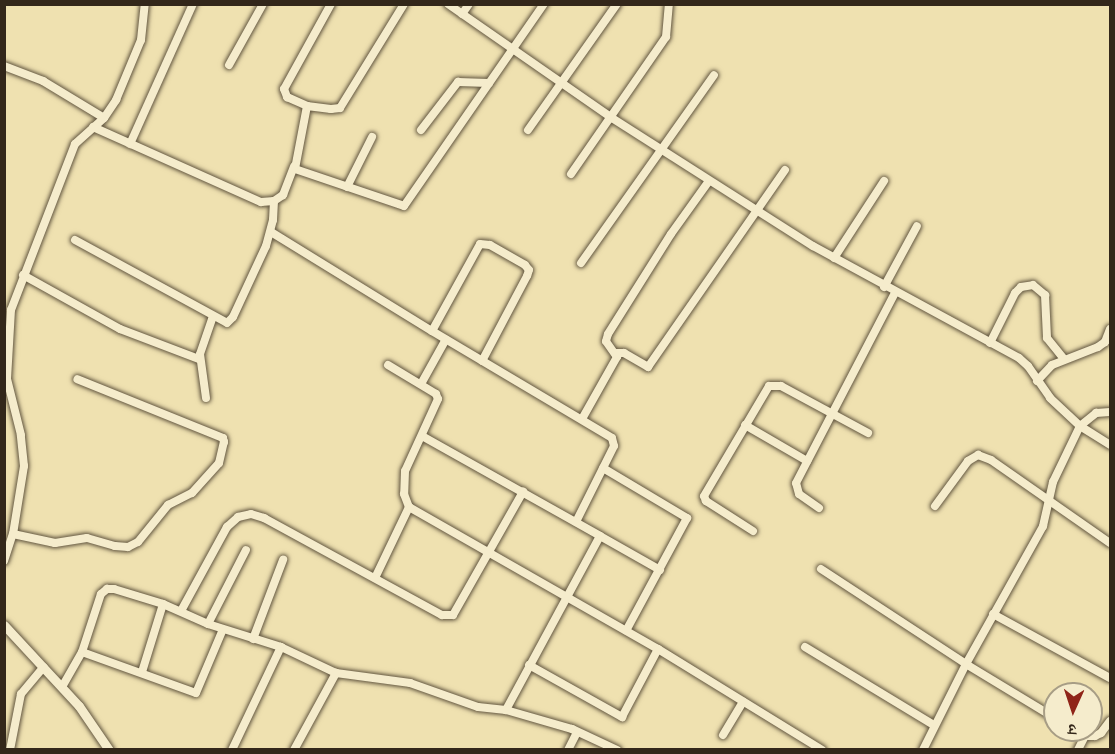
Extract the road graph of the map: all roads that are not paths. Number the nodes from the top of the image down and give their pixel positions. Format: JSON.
{"nodes":[{"id":1,"x":145,"y":4,"type":"edge"},
{"id":2,"x":193,"y":4,"type":"edge"},
{"id":3,"x":263,"y":4,"type":"edge"},
{"id":4,"x":331,"y":4,"type":"edge"},
{"id":5,"x":404,"y":4,"type":"edge"},
{"id":6,"x":448,"y":4,"type":"edge"},
{"id":7,"x":469,"y":4,"type":"edge"},
{"id":8,"x":544,"y":4,"type":"edge"},
{"id":9,"x":616,"y":4,"type":"edge"},
{"id":10,"x":669,"y":4,"type":"edge"},
{"id":11,"x":462,"y":14,"type":"junction"},
{"id":12,"x":512,"y":50,"type":"junction"},
{"id":13,"x":229,"y":65,"type":"dead end"},
{"id":14,"x":4,"y":66,"type":"edge"},
{"id":15,"x":714,"y":75,"type":"dead end"},
{"id":16,"x":489,"y":83,"type":"junction"},
{"id":17,"x":562,"y":84,"type":"junction"},
{"id":18,"x":307,"y":106,"type":"junction"},
{"id":19,"x":104,"y":118,"type":"junction"},
{"id":20,"x":612,"y":118,"type":"junction"},
{"id":21,"x":93,"y":127,"type":"junction"},
{"id":22,"x":421,"y":130,"type":"dead end"},
{"id":23,"x":528,"y":130,"type":"dead end"},
{"id":24,"x":372,"y":137,"type":"dead end"},
{"id":25,"x":130,"y":144,"type":"junction"},
{"id":26,"x":660,"y":150,"type":"junction"},
{"id":27,"x":294,"y":166,"type":"junction"},
{"id":28,"x":785,"y":170,"type":"dead end"},
{"id":29,"x":571,"y":174,"type":"dead end"},
{"id":30,"x":710,"y":181,"type":"junction"},
{"id":31,"x":884,"y":181,"type":"dead end"},
{"id":32,"x":347,"y":187,"type":"junction"},
{"id":33,"x":274,"y":201,"type":"junction"},
{"id":34,"x":756,"y":210,"type":"junction"},
{"id":35,"x":916,"y":226,"type":"dead end"},
{"id":36,"x":271,"y":232,"type":"junction"},
{"id":37,"x":75,"y":240,"type":"dead end"},
{"id":38,"x":834,"y":258,"type":"junction"},
{"id":39,"x":581,"y":263,"type":"dead end"},
{"id":40,"x":23,"y":275,"type":"junction"},
{"id":41,"x":884,"y":287,"type":"junction"},
{"id":42,"x":895,"y":293,"type":"junction"},
{"id":43,"x":7,"y":315,"type":"edge"},
{"id":44,"x":213,"y":317,"type":"junction"},
{"id":45,"x":1110,"y":329,"type":"edge"},
{"id":46,"x":432,"y":331,"type":"junction"},
{"id":47,"x":446,"y":339,"type":"junction"},
{"id":48,"x":990,"y":343,"type":"junction"},
{"id":49,"x":616,"y":353,"type":"junction"},
{"id":50,"x":200,"y":359,"type":"junction"},
{"id":51,"x":1064,"y":359,"type":"junction"},
{"id":52,"x":482,"y":361,"type":"junction"},
{"id":53,"x":388,"y":364,"type":"dead end"},
{"id":54,"x":77,"y":380,"type":"dead end"},
{"id":55,"x":1037,"y":381,"type":"junction"},
{"id":56,"x":420,"y":384,"type":"junction"},
{"id":57,"x":206,"y":398,"type":"dead end"},
{"id":58,"x":1110,"y":412,"type":"edge"},
{"id":59,"x":831,"y":415,"type":"junction"},
{"id":60,"x":582,"y":419,"type":"junction"},
{"id":61,"x":745,"y":425,"type":"junction"},
{"id":62,"x":1080,"y":426,"type":"junction"},
{"id":63,"x":868,"y":433,"type":"dead end"},
{"id":64,"x":422,"y":436,"type":"junction"},
{"id":65,"x":1110,"y":445,"type":"edge"},
{"id":66,"x":807,"y":461,"type":"junction"},
{"id":67,"x":603,"y":468,"type":"junction"},
{"id":68,"x":524,"y":492,"type":"junction"},
{"id":69,"x":1050,"y":501,"type":"junction"},
{"id":70,"x":935,"y":506,"type":"dead end"},
{"id":71,"x":409,"y":507,"type":"junction"},
{"id":72,"x":819,"y":508,"type":"dead end"},
{"id":73,"x":576,"y":522,"type":"junction"},
{"id":74,"x":753,"y":531,"type":"dead end"},
{"id":75,"x":13,"y":534,"type":"junction"},
{"id":76,"x":600,"y":536,"type":"junction"},
{"id":77,"x":1110,"y":543,"type":"edge"},
{"id":78,"x":246,"y":550,"type":"dead end"},
{"id":79,"x":490,"y":554,"type":"junction"},
{"id":80,"x":283,"y":560,"type":"dead end"},
{"id":81,"x":4,"y":561,"type":"edge"},
{"id":82,"x":821,"y":569,"type":"dead end"},
{"id":83,"x":660,"y":570,"type":"junction"},
{"id":84,"x":375,"y":578,"type":"junction"},
{"id":85,"x":567,"y":597,"type":"junction"},
{"id":86,"x":164,"y":604,"type":"junction"},
{"id":87,"x":181,"y":611,"type":"junction"},
{"id":88,"x":993,"y":614,"type":"junction"},
{"id":89,"x":208,"y":624,"type":"junction"},
{"id":90,"x":4,"y":625,"type":"edge"},
{"id":91,"x":223,"y":629,"type":"junction"},
{"id":92,"x":626,"y":631,"type":"junction"},
{"id":93,"x":253,"y":639,"type":"junction"},
{"id":94,"x":281,"y":646,"type":"junction"},
{"id":95,"x":805,"y":647,"type":"dead end"},
{"id":96,"x":658,"y":649,"type":"junction"},
{"id":97,"x":82,"y":652,"type":"junction"},
{"id":98,"x":966,"y":664,"type":"junction"},
{"id":99,"x":529,"y":665,"type":"junction"},
{"id":100,"x":44,"y":668,"type":"junction"},
{"id":101,"x":141,"y":672,"type":"junction"},
{"id":102,"x":336,"y":673,"type":"junction"},
{"id":103,"x":1110,"y":678,"type":"edge"},
{"id":104,"x":62,"y":687,"type":"junction"},
{"id":105,"x":743,"y":702,"type":"junction"},
{"id":106,"x":506,"y":710,"type":"junction"},
{"id":107,"x":1043,"y":711,"type":"edge"},
{"id":108,"x":934,"y":725,"type":"junction"},
{"id":109,"x":577,"y":732,"type":"junction"},
{"id":110,"x":723,"y":735,"type":"dead end"},
{"id":111,"x":10,"y":750,"type":"edge"},
{"id":112,"x":109,"y":750,"type":"edge"},
{"id":113,"x":232,"y":750,"type":"edge"},
{"id":114,"x":294,"y":750,"type":"edge"},
{"id":115,"x":568,"y":750,"type":"edge"},
{"id":116,"x":617,"y":750,"type":"edge"},
{"id":117,"x":822,"y":750,"type":"edge"},
{"id":118,"x":923,"y":750,"type":"edge"}],
"edges":[{"from":1,"to":19,"type":"street"},
{"from":2,"to":25,"type":"street"},
{"from":3,"to":13,"type":"street"},
{"from":4,"to":18,"type":"street"},
{"from":5,"to":18,"type":"street"},
{"from":6,"to":11,"type":"street"},
{"from":7,"to":11,"type":"street"},
{"from":8,"to":12,"type":"street"},
{"from":9,"to":17,"type":"street"},
{"from":10,"to":20,"type":"street"},
{"from":11,"to":12,"type":"street"},
{"from":12,"to":16,"type":"street"},
{"from":12,"to":17,"type":"street"},
{"from":14,"to":19,"type":"street"},
{"from":15,"to":26,"type":"street"},
{"from":16,"to":22,"type":"street"},
{"from":16,"to":32,"type":"street"},
{"from":17,"to":20,"type":"street"},
{"from":17,"to":23,"type":"street"},
{"from":18,"to":27,"type":"street"},
{"from":19,"to":21,"type":"street"},
{"from":20,"to":26,"type":"street"},
{"from":20,"to":29,"type":"street"},
{"from":21,"to":25,"type":"street"},
{"from":21,"to":40,"type":"street"},
{"from":24,"to":32,"type":"street"},
{"from":25,"to":33,"type":"street"},
{"from":26,"to":30,"type":"street"},
{"from":26,"to":39,"type":"street"},
{"from":27,"to":32,"type":"street"},
{"from":27,"to":33,"type":"street"},
{"from":28,"to":34,"type":"street"},
{"from":30,"to":34,"type":"street"},
{"from":30,"to":49,"type":"street"},
{"from":31,"to":38,"type":"street"},
{"from":33,"to":36,"type":"street"},
{"from":34,"to":38,"type":"street"},
{"from":34,"to":49,"type":"street"},
{"from":35,"to":41,"type":"street"},
{"from":36,"to":44,"type":"street"},
{"from":36,"to":46,"type":"street"},
{"from":37,"to":44,"type":"street"},
{"from":38,"to":41,"type":"street"},
{"from":40,"to":43,"type":"street"},
{"from":40,"to":50,"type":"street"},
{"from":41,"to":42,"type":"street"},
{"from":42,"to":48,"type":"street"},
{"from":42,"to":59,"type":"street"},
{"from":43,"to":75,"type":"street"},
{"from":44,"to":50,"type":"street"},
{"from":45,"to":51,"type":"street"},
{"from":46,"to":47,"type":"street"},
{"from":46,"to":52,"type":"street"},
{"from":47,"to":52,"type":"street"},
{"from":47,"to":56,"type":"street"},
{"from":48,"to":51,"type":"street"},
{"from":48,"to":55,"type":"street"},
{"from":49,"to":60,"type":"street"},
{"from":50,"to":57,"type":"street"},
{"from":51,"to":55,"type":"street"},
{"from":52,"to":60,"type":"street"},
{"from":53,"to":56,"type":"street"},
{"from":54,"to":75,"type":"street"},
{"from":55,"to":62,"type":"street"},
{"from":56,"to":64,"type":"street"},
{"from":58,"to":62,"type":"street"},
{"from":59,"to":61,"type":"street"},
{"from":59,"to":63,"type":"street"},
{"from":59,"to":66,"type":"street"},
{"from":60,"to":67,"type":"street"},
{"from":61,"to":66,"type":"street"},
{"from":61,"to":74,"type":"street"},
{"from":62,"to":65,"type":"street"},
{"from":62,"to":69,"type":"street"},
{"from":64,"to":68,"type":"street"},
{"from":64,"to":71,"type":"street"},
{"from":66,"to":72,"type":"street"},
{"from":67,"to":73,"type":"street"},
{"from":67,"to":83,"type":"street"},
{"from":68,"to":73,"type":"street"},
{"from":68,"to":79,"type":"street"},
{"from":69,"to":70,"type":"street"},
{"from":69,"to":77,"type":"street"},
{"from":69,"to":88,"type":"street"},
{"from":71,"to":79,"type":"street"},
{"from":71,"to":84,"type":"street"},
{"from":73,"to":76,"type":"street"},
{"from":75,"to":81,"type":"street"},
{"from":76,"to":83,"type":"street"},
{"from":76,"to":85,"type":"street"},
{"from":78,"to":89,"type":"street"},
{"from":79,"to":84,"type":"street"},
{"from":79,"to":85,"type":"street"},
{"from":80,"to":93,"type":"street"},
{"from":82,"to":98,"type":"street"},
{"from":83,"to":92,"type":"street"},
{"from":84,"to":87,"type":"street"},
{"from":85,"to":92,"type":"street"},
{"from":85,"to":99,"type":"street"},
{"from":86,"to":87,"type":"street"},
{"from":86,"to":97,"type":"street"},
{"from":86,"to":101,"type":"street"},
{"from":87,"to":89,"type":"street"},
{"from":88,"to":98,"type":"street"},
{"from":88,"to":103,"type":"street"},
{"from":89,"to":91,"type":"street"},
{"from":90,"to":100,"type":"street"},
{"from":91,"to":93,"type":"street"},
{"from":91,"to":101,"type":"street"},
{"from":92,"to":96,"type":"street"},
{"from":93,"to":94,"type":"street"},
{"from":94,"to":102,"type":"street"},
{"from":94,"to":113,"type":"street"},
{"from":95,"to":108,"type":"street"},
{"from":96,"to":99,"type":"street"},
{"from":96,"to":105,"type":"street"},
{"from":97,"to":101,"type":"street"},
{"from":97,"to":104,"type":"street"},
{"from":98,"to":107,"type":"street"},
{"from":98,"to":108,"type":"street"},
{"from":99,"to":106,"type":"street"},
{"from":100,"to":104,"type":"street"},
{"from":100,"to":111,"type":"street"},
{"from":102,"to":106,"type":"street"},
{"from":102,"to":114,"type":"street"},
{"from":104,"to":112,"type":"street"},
{"from":105,"to":110,"type":"street"},
{"from":105,"to":117,"type":"street"},
{"from":106,"to":109,"type":"street"},
{"from":108,"to":118,"type":"street"},
{"from":109,"to":115,"type":"street"},
{"from":109,"to":116,"type":"street"}]}
